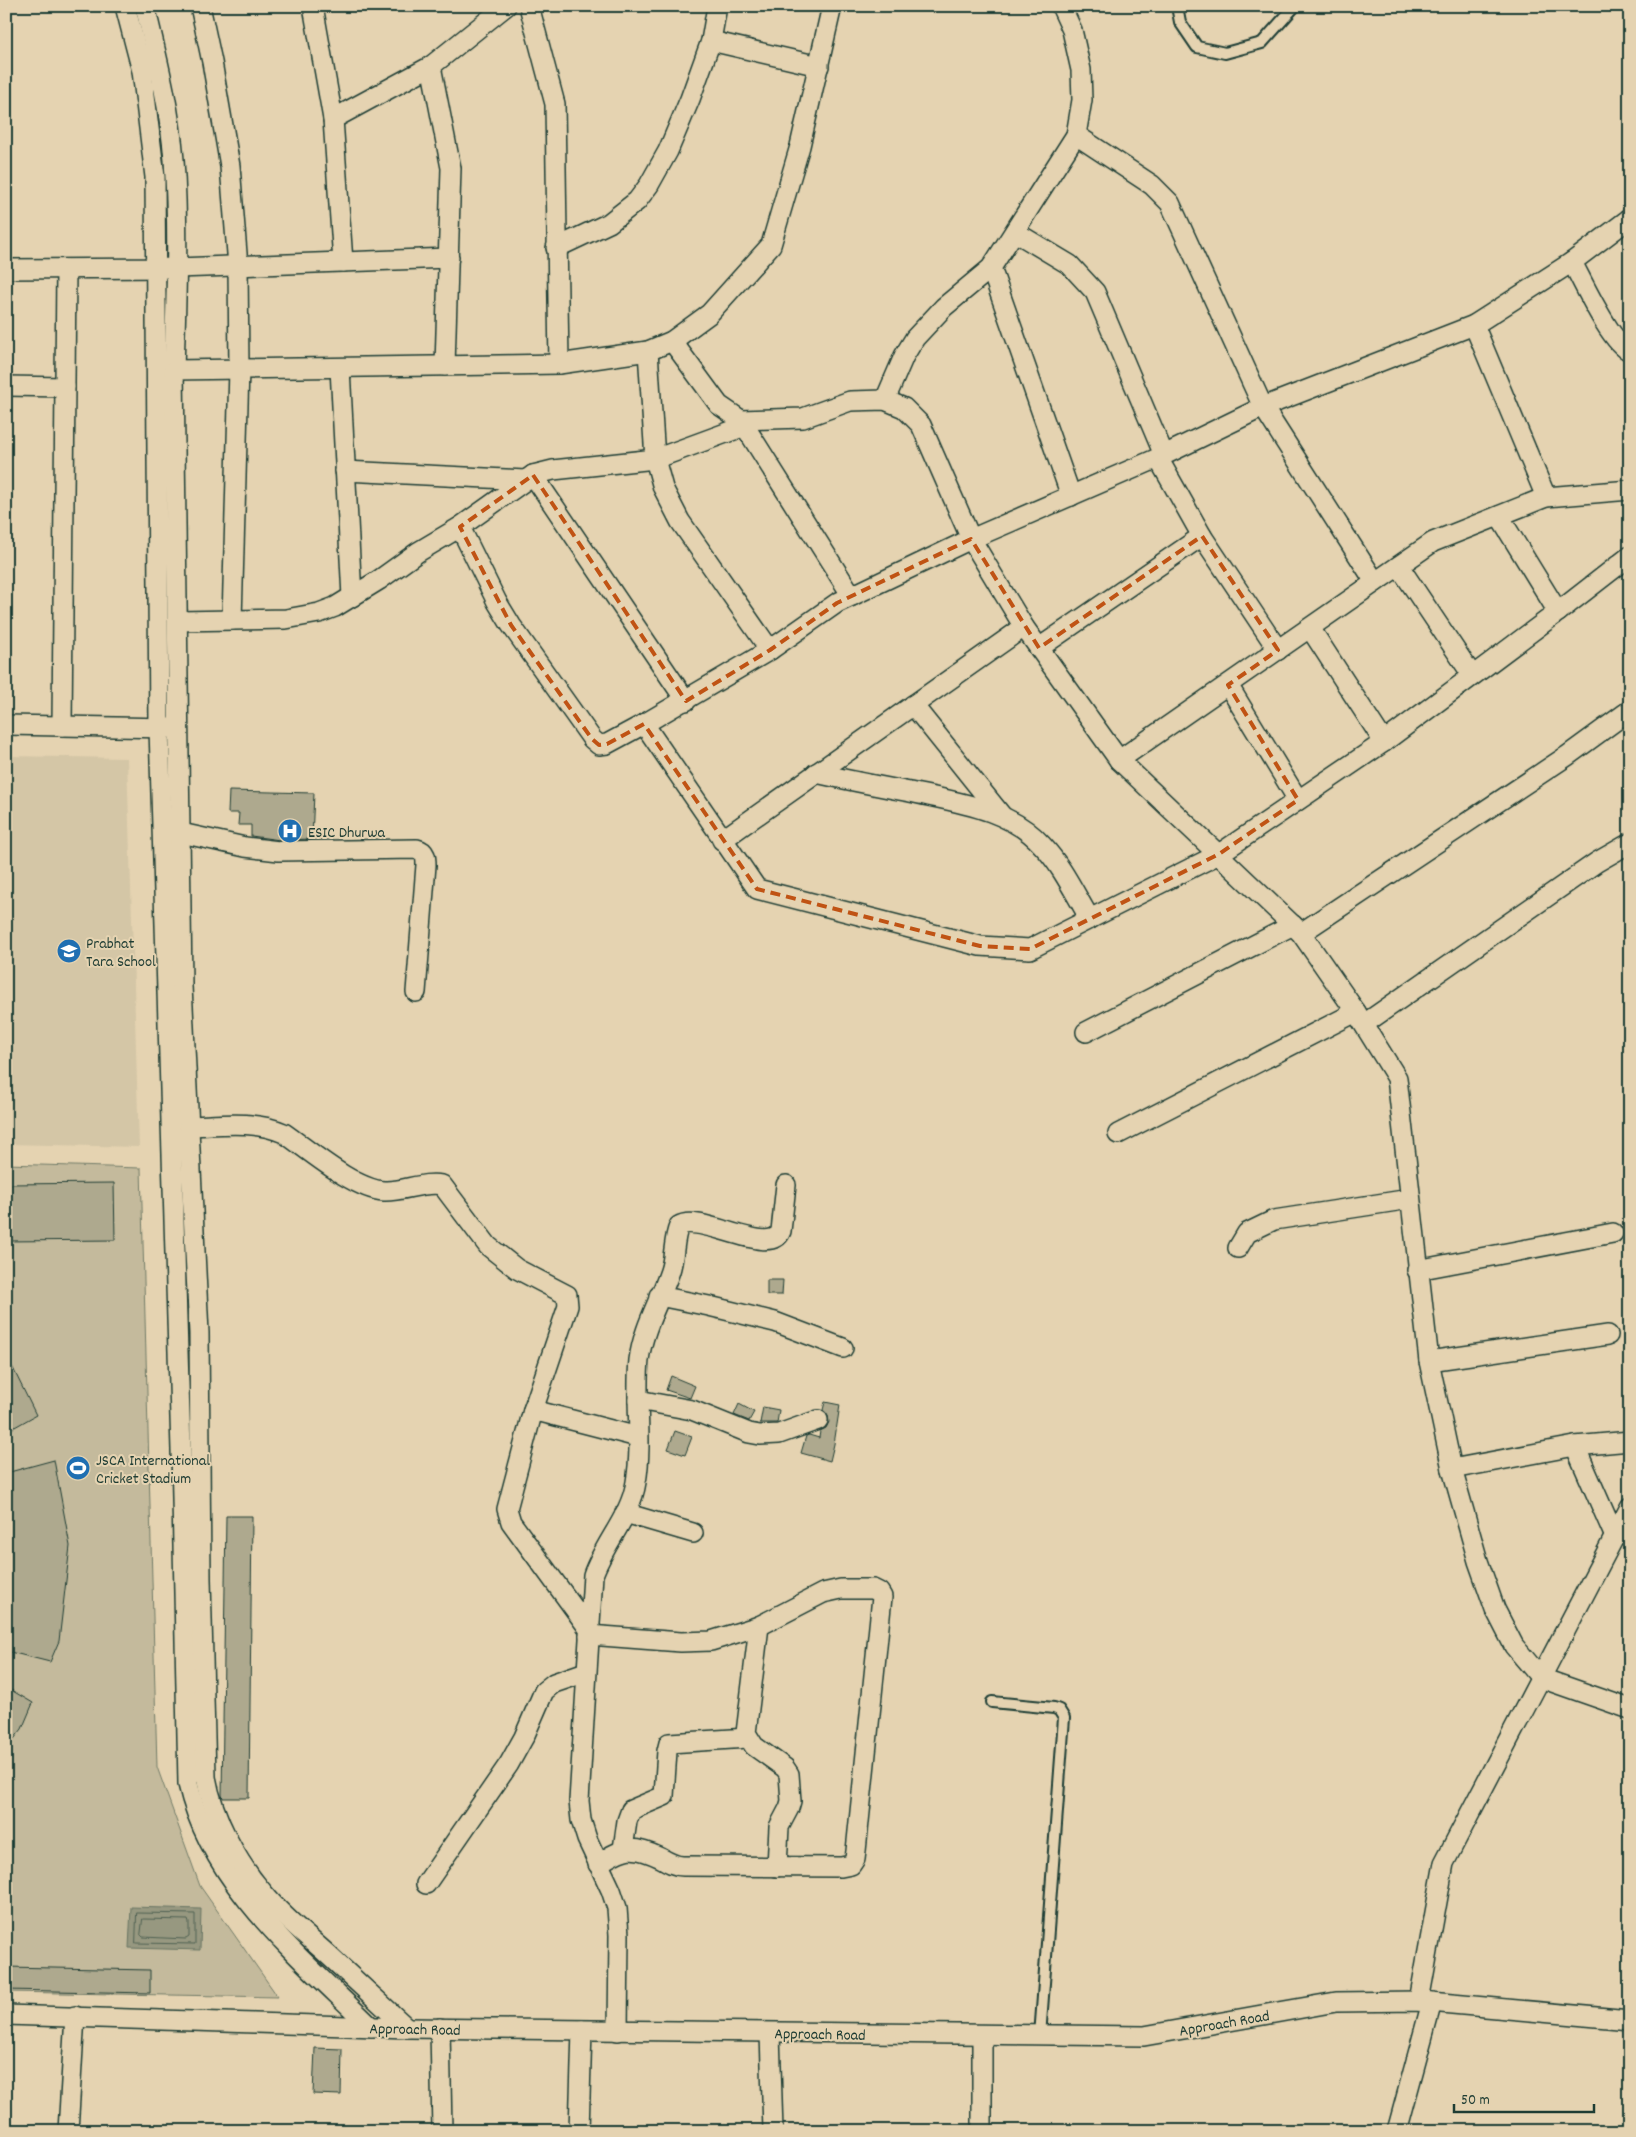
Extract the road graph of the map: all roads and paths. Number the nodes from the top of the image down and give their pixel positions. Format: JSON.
{"nodes":[{"id":1,"x":126,"y":6,"type":"edge"},
{"id":2,"x":144,"y":6,"type":"edge"},
{"id":3,"x":200,"y":6,"type":"edge"},
{"id":4,"x":506,"y":6,"type":"edge"},
{"id":5,"x":529,"y":6,"type":"edge"},
{"id":6,"x":717,"y":6,"type":"edge"},
{"id":7,"x":832,"y":6,"type":"edge"},
{"id":8,"x":1177,"y":6,"type":"edge"},
{"id":9,"x":1295,"y":6,"type":"edge"},
{"id":10,"x":316,"y":8,"type":"edge"},
{"id":11,"x":1064,"y":9,"type":"edge"},
{"id":12,"x":711,"y":41,"type":"junction"},
{"id":13,"x":431,"y":66,"type":"junction"},
{"id":14,"x":819,"y":66,"type":"junction"},
{"id":15,"x":334,"y":119,"type":"junction"},
{"id":16,"x":1076,"y":135,"type":"junction"},
{"id":17,"x":1630,"y":218,"type":"edge"},
{"id":18,"x":1015,"y":232,"type":"junction"},
{"id":19,"x":556,"y":248,"type":"junction"},
{"id":20,"x":449,"y":258,"type":"junction"},
{"id":21,"x":343,"y":262,"type":"junction"},
{"id":22,"x":1572,"y":262,"type":"junction"},
{"id":23,"x":238,"y":266,"type":"junction"},
{"id":24,"x":176,"y":268,"type":"junction"},
{"id":25,"x":991,"y":268,"type":"junction"},
{"id":26,"x":6,"y":269,"type":"edge"},
{"id":27,"x":66,"y":269,"type":"junction"},
{"id":28,"x":155,"y":269,"type":"junction"},
{"id":29,"x":1474,"y":325,"type":"junction"},
{"id":30,"x":672,"y":341,"type":"junction"},
{"id":31,"x":648,"y":351,"type":"junction"},
{"id":32,"x":1630,"y":351,"type":"edge"},
{"id":33,"x":559,"y":364,"type":"junction"},
{"id":34,"x":445,"y":366,"type":"junction"},
{"id":35,"x":340,"y":368,"type":"junction"},
{"id":36,"x":239,"y":369,"type":"junction"},
{"id":37,"x":174,"y":370,"type":"junction"},
{"id":38,"x":6,"y":386,"type":"edge"},
{"id":39,"x":65,"y":387,"type":"junction"},
{"id":40,"x":885,"y":400,"type":"junction"},
{"id":41,"x":1263,"y":407,"type":"junction"},
{"id":42,"x":743,"y":423,"type":"junction"},
{"id":43,"x":1161,"y":457,"type":"junction"},
{"id":44,"x":655,"y":459,"type":"junction"},
{"id":45,"x":345,"y":471,"type":"junction"},
{"id":46,"x":529,"y":478,"type":"junction"},
{"id":47,"x":1630,"y":490,"type":"edge"},
{"id":48,"x":1071,"y":496,"type":"junction"},
{"id":49,"x":1546,"y":497,"type":"junction"},
{"id":50,"x":1500,"y":516,"type":"junction"},
{"id":51,"x":460,"y":527,"type":"junction"},
{"id":52,"x":1202,"y":536,"type":"junction"},
{"id":53,"x":971,"y":540,"type":"junction"},
{"id":54,"x":1630,"y":556,"type":"edge"},
{"id":55,"x":1399,"y":566,"type":"junction"},
{"id":56,"x":1375,"y":582,"type":"junction"},
{"id":57,"x":852,"y":596,"type":"junction"},
{"id":58,"x":352,"y":597,"type":"junction"},
{"id":59,"x":1558,"y":612,"type":"junction"},
{"id":60,"x":232,"y":620,"type":"junction"},
{"id":61,"x":178,"y":621,"type":"junction"},
{"id":62,"x":1024,"y":627,"type":"junction"},
{"id":63,"x":1310,"y":628,"type":"junction"},
{"id":64,"x":1039,"y":648,"type":"junction"},
{"id":65,"x":770,"y":650,"type":"junction"},
{"id":66,"x":1278,"y":650,"type":"junction"},
{"id":67,"x":1472,"y":676,"type":"junction"},
{"id":68,"x":1228,"y":685,"type":"junction"},
{"id":69,"x":686,"y":701,"type":"junction"},
{"id":70,"x":913,"y":705,"type":"junction"},
{"id":71,"x":1630,"y":710,"type":"edge"},
{"id":72,"x":644,"y":724,"type":"junction"},
{"id":73,"x":6,"y":725,"type":"edge"},
{"id":74,"x":62,"y":726,"type":"junction"},
{"id":75,"x":159,"y":728,"type":"junction"},
{"id":76,"x":180,"y":728,"type":"junction"},
{"id":77,"x":1384,"y":742,"type":"junction"},
{"id":78,"x":1119,"y":760,"type":"junction"},
{"id":79,"x":816,"y":773,"type":"junction"},
{"id":80,"x":1298,"y":800,"type":"junction"},
{"id":81,"x":1003,"y":817,"type":"junction"},
{"id":82,"x":181,"y":832,"type":"junction"},
{"id":83,"x":722,"y":840,"type":"junction"},
{"id":84,"x":1630,"y":843,"type":"edge"},
{"id":85,"x":1218,"y":854,"type":"junction"},
{"id":86,"x":1090,"y":918,"type":"junction"},
{"id":87,"x":1297,"y":929,"type":"junction"},
{"id":88,"x":416,"y":992,"type":"dead end"},
{"id":89,"x":1360,"y":1018,"type":"junction"},
{"id":90,"x":1086,"y":1032,"type":"dead end"},
{"id":91,"x":189,"y":1126,"type":"junction"},
{"id":92,"x":1118,"y":1134,"type":"dead end"},
{"id":93,"x":786,"y":1185,"type":"dead end"},
{"id":94,"x":1410,"y":1199,"type":"junction"},
{"id":95,"x":1613,"y":1233,"type":"dead end"},
{"id":96,"x":1238,"y":1248,"type":"dead end"},
{"id":97,"x":1417,"y":1270,"type":"junction"},
{"id":98,"x":659,"y":1296,"type":"junction"},
{"id":99,"x":1608,"y":1335,"type":"dead end"},
{"id":100,"x":843,"y":1348,"type":"dead end"},
{"id":101,"x":1429,"y":1361,"type":"junction"},
{"id":102,"x":638,"y":1400,"type":"junction"},
{"id":103,"x":533,"y":1410,"type":"junction"},
{"id":104,"x":818,"y":1420,"type":"dead end"},
{"id":105,"x":638,"y":1436,"type":"junction"},
{"id":106,"x":1630,"y":1441,"type":"edge"},
{"id":107,"x":1575,"y":1446,"type":"junction"},
{"id":108,"x":1452,"y":1468,"type":"junction"},
{"id":109,"x":1630,"y":1507,"type":"edge"},
{"id":110,"x":625,"y":1513,"type":"junction"},
{"id":111,"x":693,"y":1533,"type":"dead end"},
{"id":112,"x":1615,"y":1537,"type":"junction"},
{"id":113,"x":759,"y":1626,"type":"junction"},
{"id":114,"x":589,"y":1632,"type":"junction"},
{"id":115,"x":586,"y":1672,"type":"junction"},
{"id":116,"x":1541,"y":1678,"type":"junction"},
{"id":117,"x":992,"y":1702,"type":"dead end"},
{"id":118,"x":1630,"y":1710,"type":"edge"},
{"id":119,"x":748,"y":1738,"type":"junction"},
{"id":120,"x":623,"y":1849,"type":"junction"},
{"id":121,"x":598,"y":1864,"type":"junction"},
{"id":122,"x":777,"y":1867,"type":"junction"},
{"id":123,"x":426,"y":1884,"type":"dead end"},
{"id":124,"x":1426,"y":2002,"type":"junction"},
{"id":125,"x":6,"y":2015,"type":"edge"},
{"id":126,"x":75,"y":2016,"type":"junction"},
{"id":127,"x":1630,"y":2020,"type":"edge"},
{"id":128,"x":371,"y":2027,"type":"junction"},
{"id":129,"x":407,"y":2028,"type":"junction"},
{"id":130,"x":440,"y":2028,"type":"junction"},
{"id":131,"x":582,"y":2030,"type":"junction"},
{"id":132,"x":618,"y":2031,"type":"junction"},
{"id":133,"x":770,"y":2033,"type":"junction"},
{"id":134,"x":982,"y":2036,"type":"junction"},
{"id":135,"x":1040,"y":2036,"type":"junction"},
{"id":136,"x":68,"y":2131,"type":"edge"},
{"id":137,"x":442,"y":2131,"type":"edge"},
{"id":138,"x":579,"y":2131,"type":"edge"},
{"id":139,"x":773,"y":2131,"type":"edge"},
{"id":140,"x":982,"y":2131,"type":"edge"},
{"id":141,"x":1397,"y":2131,"type":"edge"}],
"edges":[{"from":1,"to":28,"type":"street"},
{"from":2,"to":24,"type":"street"},
{"from":3,"to":23,"type":"street"},
{"from":4,"to":13,"type":"street"},
{"from":5,"to":19,"type":"street"},
{"from":6,"to":12,"type":"street"},
{"from":7,"to":14,"type":"street"},
{"from":8,"to":9,"type":"lane"},
{"from":10,"to":15,"type":"street"},
{"from":11,"to":16,"type":"street"},
{"from":12,"to":14,"type":"street"},
{"from":12,"to":19,"type":"street"},
{"from":13,"to":15,"type":"street"},
{"from":13,"to":20,"type":"street"},
{"from":14,"to":30,"type":"street"},
{"from":15,"to":21,"type":"street"},
{"from":16,"to":18,"type":"street"},
{"from":16,"to":41,"type":"street"},
{"from":17,"to":22,"type":"street"},
{"from":18,"to":25,"type":"street"},
{"from":18,"to":43,"type":"street"},
{"from":19,"to":33,"type":"street"},
{"from":20,"to":21,"type":"street"},
{"from":20,"to":34,"type":"street"},
{"from":21,"to":23,"type":"street"},
{"from":22,"to":29,"type":"street"},
{"from":22,"to":32,"type":"street"},
{"from":23,"to":24,"type":"street"},
{"from":23,"to":36,"type":"street"},
{"from":24,"to":28,"type":"street"},
{"from":24,"to":37,"type":"street"},
{"from":25,"to":40,"type":"street"},
{"from":25,"to":48,"type":"street"},
{"from":26,"to":27,"type":"street"},
{"from":27,"to":28,"type":"street"},
{"from":27,"to":39,"type":"street"},
{"from":28,"to":75,"type":"street"},
{"from":29,"to":41,"type":"street"},
{"from":29,"to":49,"type":"street"},
{"from":30,"to":31,"type":"street"},
{"from":30,"to":42,"type":"street"},
{"from":31,"to":33,"type":"street"},
{"from":31,"to":44,"type":"street"},
{"from":33,"to":34,"type":"street"},
{"from":34,"to":35,"type":"street"},
{"from":35,"to":36,"type":"street"},
{"from":35,"to":45,"type":"street"},
{"from":36,"to":37,"type":"street"},
{"from":36,"to":60,"type":"street"},
{"from":37,"to":61,"type":"street"},
{"from":38,"to":39,"type":"street"},
{"from":39,"to":74,"type":"street"},
{"from":40,"to":42,"type":"street"},
{"from":40,"to":53,"type":"street"},
{"from":41,"to":43,"type":"street"},
{"from":41,"to":56,"type":"street"},
{"from":42,"to":44,"type":"street"},
{"from":42,"to":57,"type":"street"},
{"from":43,"to":48,"type":"street"},
{"from":43,"to":52,"type":"street"},
{"from":44,"to":46,"type":"street"},
{"from":44,"to":65,"type":"street"},
{"from":45,"to":46,"type":"street"},
{"from":45,"to":58,"type":"street"},
{"from":46,"to":51,"type":"street"},
{"from":46,"to":69,"type":"street"},
{"from":47,"to":49,"type":"street"},
{"from":48,"to":53,"type":"street"},
{"from":49,"to":50,"type":"street"},
{"from":50,"to":55,"type":"street"},
{"from":50,"to":59,"type":"street"},
{"from":51,"to":58,"type":"street"},
{"from":51,"to":72,"type":"street"},
{"from":52,"to":64,"type":"street"},
{"from":52,"to":66,"type":"street"},
{"from":53,"to":57,"type":"street"},
{"from":53,"to":62,"type":"street"},
{"from":54,"to":59,"type":"street"},
{"from":55,"to":56,"type":"street"},
{"from":55,"to":67,"type":"street"},
{"from":56,"to":63,"type":"street"},
{"from":57,"to":65,"type":"street"},
{"from":58,"to":60,"type":"street"},
{"from":59,"to":67,"type":"street"},
{"from":60,"to":61,"type":"street"},
{"from":61,"to":76,"type":"street"},
{"from":62,"to":64,"type":"street"},
{"from":62,"to":70,"type":"street"},
{"from":63,"to":66,"type":"street"},
{"from":63,"to":77,"type":"street"},
{"from":64,"to":78,"type":"street"},
{"from":65,"to":69,"type":"street"},
{"from":66,"to":68,"type":"street"},
{"from":67,"to":77,"type":"street"},
{"from":68,"to":78,"type":"street"},
{"from":68,"to":80,"type":"street"},
{"from":69,"to":72,"type":"street"},
{"from":70,"to":79,"type":"street"},
{"from":70,"to":81,"type":"street"},
{"from":71,"to":87,"type":"street"},
{"from":72,"to":83,"type":"street"},
{"from":73,"to":74,"type":"street"},
{"from":74,"to":75,"type":"street"},
{"from":75,"to":76,"type":"street"},
{"from":75,"to":128,"type":"street"},
{"from":76,"to":82,"type":"street"},
{"from":77,"to":80,"type":"street"},
{"from":78,"to":85,"type":"street"},
{"from":79,"to":81,"type":"street"},
{"from":79,"to":83,"type":"street"},
{"from":80,"to":85,"type":"street"},
{"from":81,"to":86,"type":"street"},
{"from":82,"to":88,"type":"street"},
{"from":82,"to":91,"type":"street"},
{"from":83,"to":86,"type":"street"},
{"from":84,"to":89,"type":"street"},
{"from":85,"to":86,"type":"street"},
{"from":85,"to":87,"type":"street"},
{"from":87,"to":89,"type":"street"},
{"from":87,"to":90,"type":"street"},
{"from":89,"to":92,"type":"street"},
{"from":89,"to":94,"type":"street"},
{"from":91,"to":103,"type":"street"},
{"from":91,"to":129,"type":"street"},
{"from":93,"to":98,"type":"street"},
{"from":94,"to":96,"type":"street"},
{"from":94,"to":97,"type":"street"},
{"from":95,"to":97,"type":"street"},
{"from":97,"to":101,"type":"street"},
{"from":98,"to":100,"type":"street"},
{"from":98,"to":102,"type":"street"},
{"from":99,"to":101,"type":"street"},
{"from":101,"to":108,"type":"street"},
{"from":102,"to":104,"type":"street"},
{"from":102,"to":105,"type":"street"},
{"from":103,"to":105,"type":"street"},
{"from":103,"to":114,"type":"street"},
{"from":105,"to":110,"type":"street"},
{"from":106,"to":107,"type":"street"},
{"from":107,"to":108,"type":"street"},
{"from":107,"to":112,"type":"street"},
{"from":108,"to":116,"type":"street"},
{"from":109,"to":112,"type":"street"},
{"from":110,"to":111,"type":"street"},
{"from":110,"to":114,"type":"street"},
{"from":112,"to":116,"type":"street"},
{"from":113,"to":114,"type":"street"},
{"from":113,"to":119,"type":"street"},
{"from":113,"to":122,"type":"street"},
{"from":114,"to":115,"type":"street"},
{"from":115,"to":121,"type":"street"},
{"from":115,"to":123,"type":"street"},
{"from":116,"to":118,"type":"street"},
{"from":116,"to":124,"type":"street"},
{"from":117,"to":135,"type":"lane"},
{"from":119,"to":120,"type":"street"},
{"from":119,"to":122,"type":"street"},
{"from":120,"to":121,"type":"street"},
{"from":120,"to":122,"type":"street"},
{"from":121,"to":132,"type":"street"},
{"from":124,"to":127,"type":"street","name":"Approach Road"},
{"from":124,"to":135,"type":"street","name":"Approach Road"},
{"from":124,"to":141,"type":"street"},
{"from":125,"to":126,"type":"street","name":"Approach Road"},
{"from":126,"to":128,"type":"street","name":"Approach Road"},
{"from":126,"to":136,"type":"street"},
{"from":128,"to":129,"type":"street","name":"Approach Road"},
{"from":129,"to":130,"type":"street","name":"Approach Road"},
{"from":130,"to":131,"type":"street","name":"Approach Road"},
{"from":130,"to":137,"type":"street"},
{"from":131,"to":132,"type":"street","name":"Approach Road"},
{"from":131,"to":138,"type":"street"},
{"from":132,"to":133,"type":"street","name":"Approach Road"},
{"from":133,"to":134,"type":"street","name":"Approach Road"},
{"from":133,"to":139,"type":"street"},
{"from":134,"to":135,"type":"street","name":"Approach Road"},
{"from":134,"to":140,"type":"street"}]}
